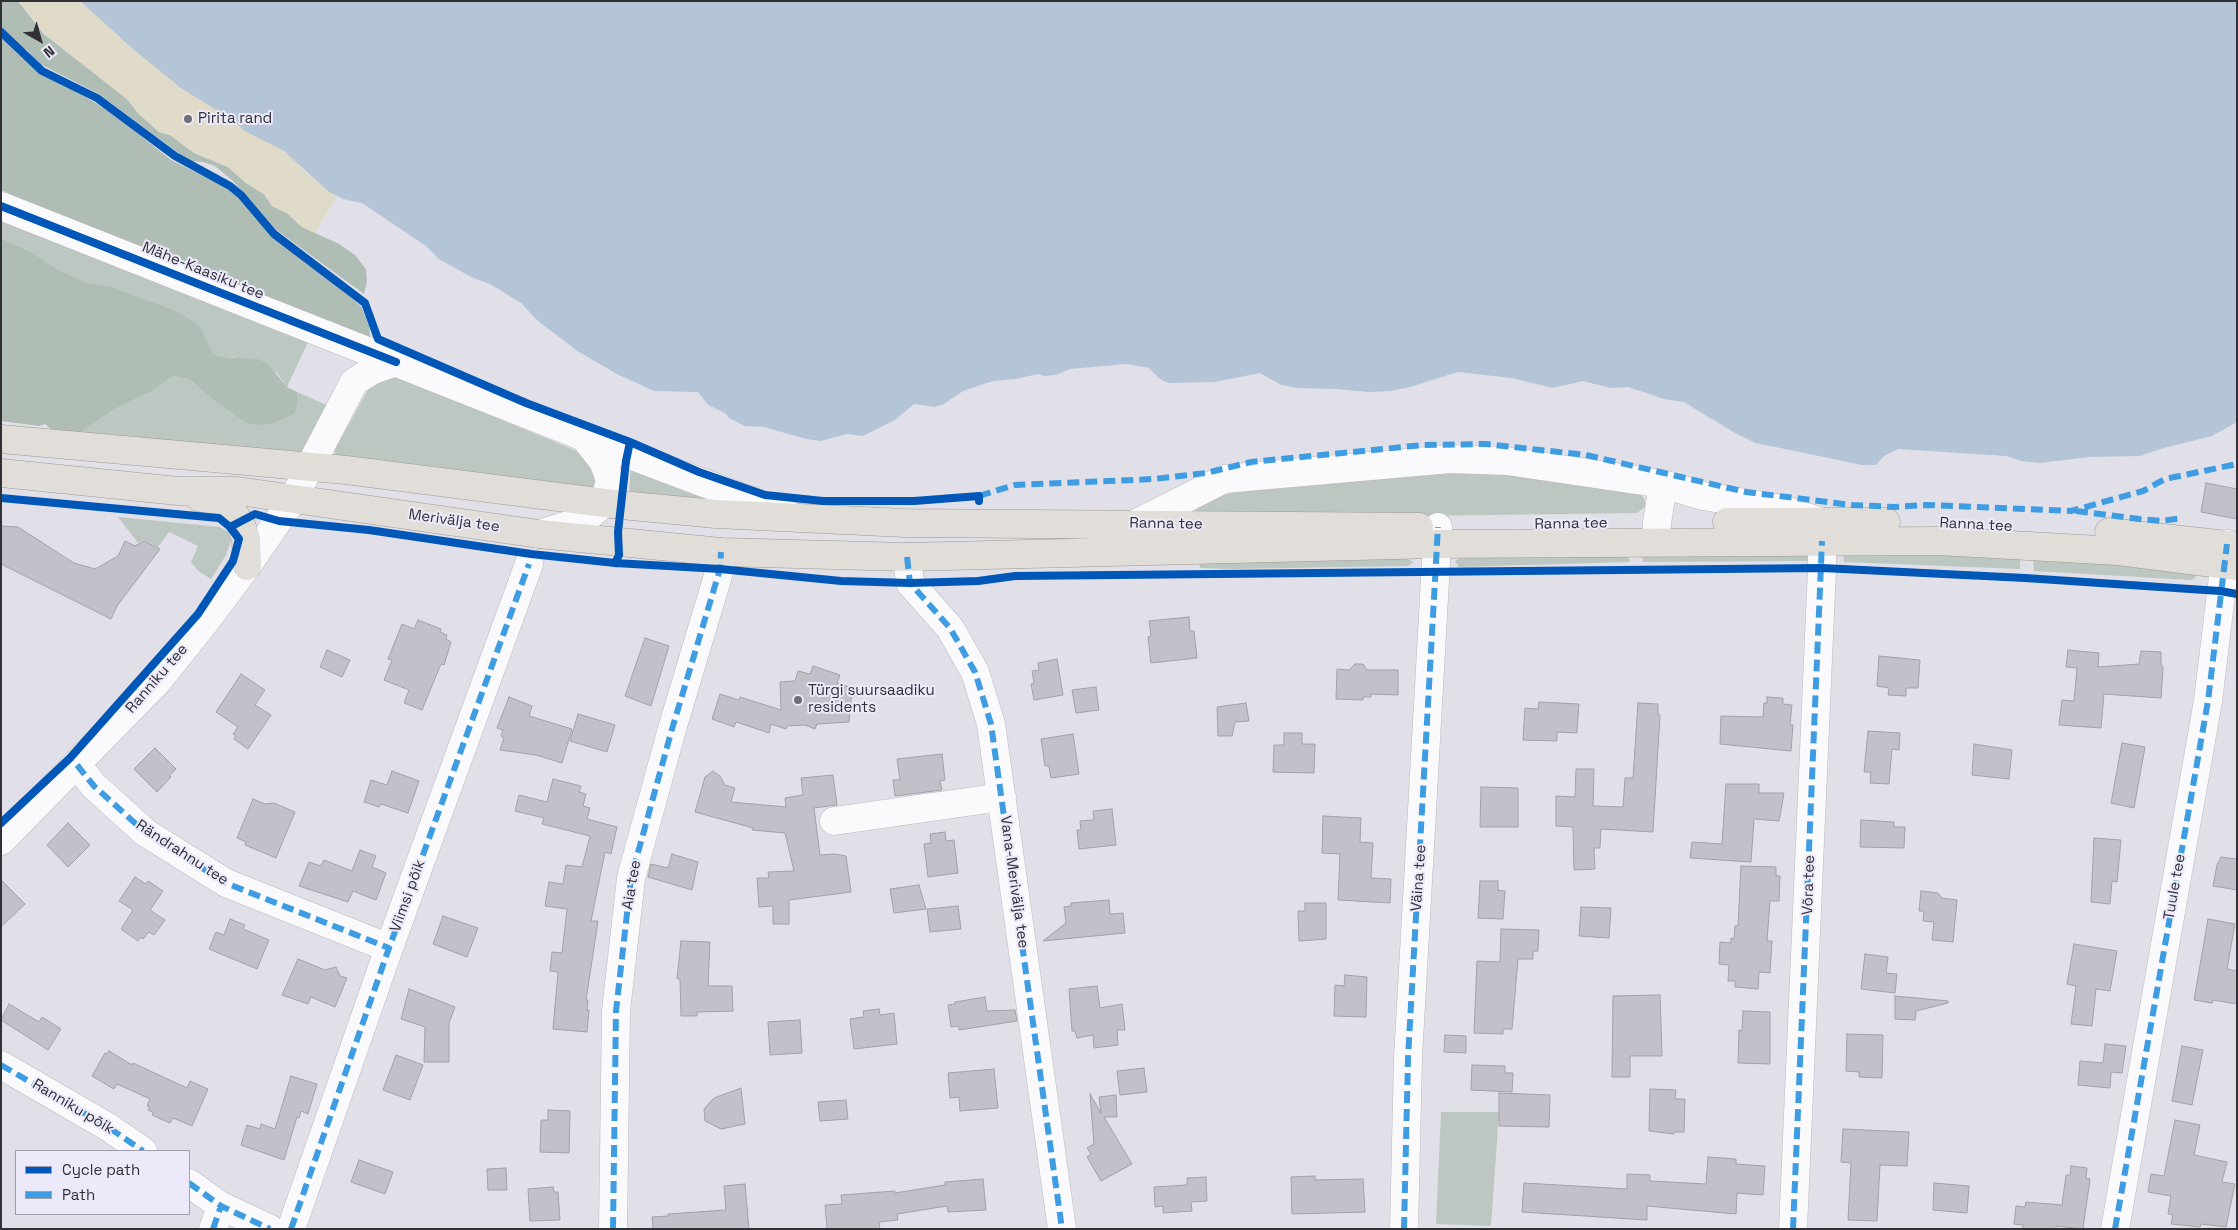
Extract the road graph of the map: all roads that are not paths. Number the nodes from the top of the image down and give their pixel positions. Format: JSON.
{"nodes":[{"id":1,"x":1,"y":206,"type":"edge"},
{"id":2,"x":327,"y":335,"type":"junction"},
{"id":3,"x":396,"y":362,"type":"junction"},
{"id":4,"x":354,"y":382,"type":"junction"},
{"id":5,"x":584,"y":437,"type":"junction"},
{"id":6,"x":1,"y":439,"type":"edge"},
{"id":7,"x":308,"y":468,"type":"junction"},
{"id":8,"x":1,"y":473,"type":"edge"},
{"id":9,"x":1662,"y":484,"type":"junction"},
{"id":10,"x":178,"y":491,"type":"junction"},
{"id":11,"x":293,"y":498,"type":"junction"},
{"id":12,"x":604,"y":503,"type":"junction"},
{"id":13,"x":798,"y":519,"type":"junction"},
{"id":14,"x":1135,"y":524,"type":"junction"},
{"id":15,"x":1822,"y":531,"type":"junction"},
{"id":16,"x":1656,"y":532,"type":"junction"},
{"id":17,"x":538,"y":534,"type":"junction"},
{"id":18,"x":1437,"y":536,"type":"junction"},
{"id":19,"x":721,"y":552,"type":"junction"},
{"id":20,"x":2231,"y":555,"type":"edge"},
{"id":21,"x":907,"y":557,"type":"junction"},
{"id":22,"x":529,"y":564,"type":"dead end"},
{"id":23,"x":247,"y":566,"type":"junction"},
{"id":24,"x":77,"y":765,"type":"junction"},
{"id":25,"x":1002,"y":797,"type":"junction"},
{"id":26,"x":834,"y":821,"type":"dead end"},
{"id":27,"x":1,"y":841,"type":"edge"},
{"id":28,"x":389,"y":948,"type":"junction"},
{"id":29,"x":1,"y":1064,"type":"edge"},
{"id":30,"x":142,"y":1150,"type":"edge"},
{"id":31,"x":190,"y":1184,"type":"edge"},
{"id":32,"x":217,"y":1217,"type":"edge"},
{"id":33,"x":270,"y":1229,"type":"edge"},
{"id":34,"x":291,"y":1229,"type":"edge"},
{"id":35,"x":613,"y":1229,"type":"edge"},
{"id":36,"x":1062,"y":1229,"type":"edge"},
{"id":37,"x":1404,"y":1229,"type":"edge"},
{"id":38,"x":1793,"y":1229,"type":"edge"},
{"id":39,"x":2115,"y":1229,"type":"edge"}],
"edges":[{"from":1,"to":2,"type":"street","name":"Mähe-Kaasiku tee"},
{"from":2,"to":3,"type":"street","name":"Mähe-Kaasiku tee"},
{"from":2,"to":4,"type":"street"},
{"from":3,"to":4,"type":"street"},
{"from":3,"to":5,"type":"street","name":"Mähe-Kaasiku tee"},
{"from":4,"to":7,"type":"street","name":"Ranniku tee"},
{"from":5,"to":12,"type":"street"},
{"from":5,"to":13,"type":"street","name":"Mähe-Kaasiku tee"},
{"from":6,"to":7,"type":"main road"},
{"from":7,"to":11,"type":"street","name":"Ranniku tee"},
{"from":7,"to":12,"type":"main road"},
{"from":8,"to":10,"type":"main road","name":"Merivälja tee"},
{"from":9,"to":14,"type":"street"},
{"from":9,"to":15,"type":"street"},
{"from":9,"to":16,"type":"street"},
{"from":10,"to":11,"type":"main road","name":"Merivälja tee"},
{"from":10,"to":23,"type":"main road"},
{"from":11,"to":17,"type":"main road","name":"Merivälja tee"},
{"from":11,"to":23,"type":"street","name":"Ranniku tee"},
{"from":12,"to":13,"type":"main road"},
{"from":12,"to":17,"type":"street"},
{"from":13,"to":14,"type":"main road","name":"Ranna tee"},
{"from":14,"to":18,"type":"main road","name":"Ranna tee"},
{"from":15,"to":16,"type":"main road","name":"Ranna tee"},
{"from":15,"to":20,"type":"main road","name":"Ranna tee"},
{"from":15,"to":38,"type":"street","name":"Võra tee"},
{"from":16,"to":18,"type":"main road","name":"Ranna tee"},
{"from":17,"to":19,"type":"main road","name":"Merivälja tee"},
{"from":18,"to":21,"type":"main road","name":"Ranna tee"},
{"from":18,"to":37,"type":"street","name":"Väina tee"},
{"from":19,"to":21,"type":"main road","name":"Merivälja tee"},
{"from":19,"to":35,"type":"street","name":"Aia tee"},
{"from":20,"to":39,"type":"street","name":"Tuule tee"},
{"from":21,"to":25,"type":"street","name":"Vana-Merivälja tee"},
{"from":22,"to":28,"type":"street","name":"Viimsi põik"},
{"from":23,"to":24,"type":"street","name":"Ranniku tee"},
{"from":24,"to":27,"type":"street","name":"Ranniku tee"},
{"from":24,"to":28,"type":"street","name":"Rändrahnu tee"},
{"from":25,"to":26,"type":"street"},
{"from":25,"to":36,"type":"street","name":"Vana-Merivälja tee"},
{"from":28,"to":34,"type":"street","name":"Viimsi põik"},
{"from":29,"to":30,"type":"street","name":"Ranniku põik"},
{"from":31,"to":32,"type":"street"},
{"from":32,"to":33,"type":"street"}]}
